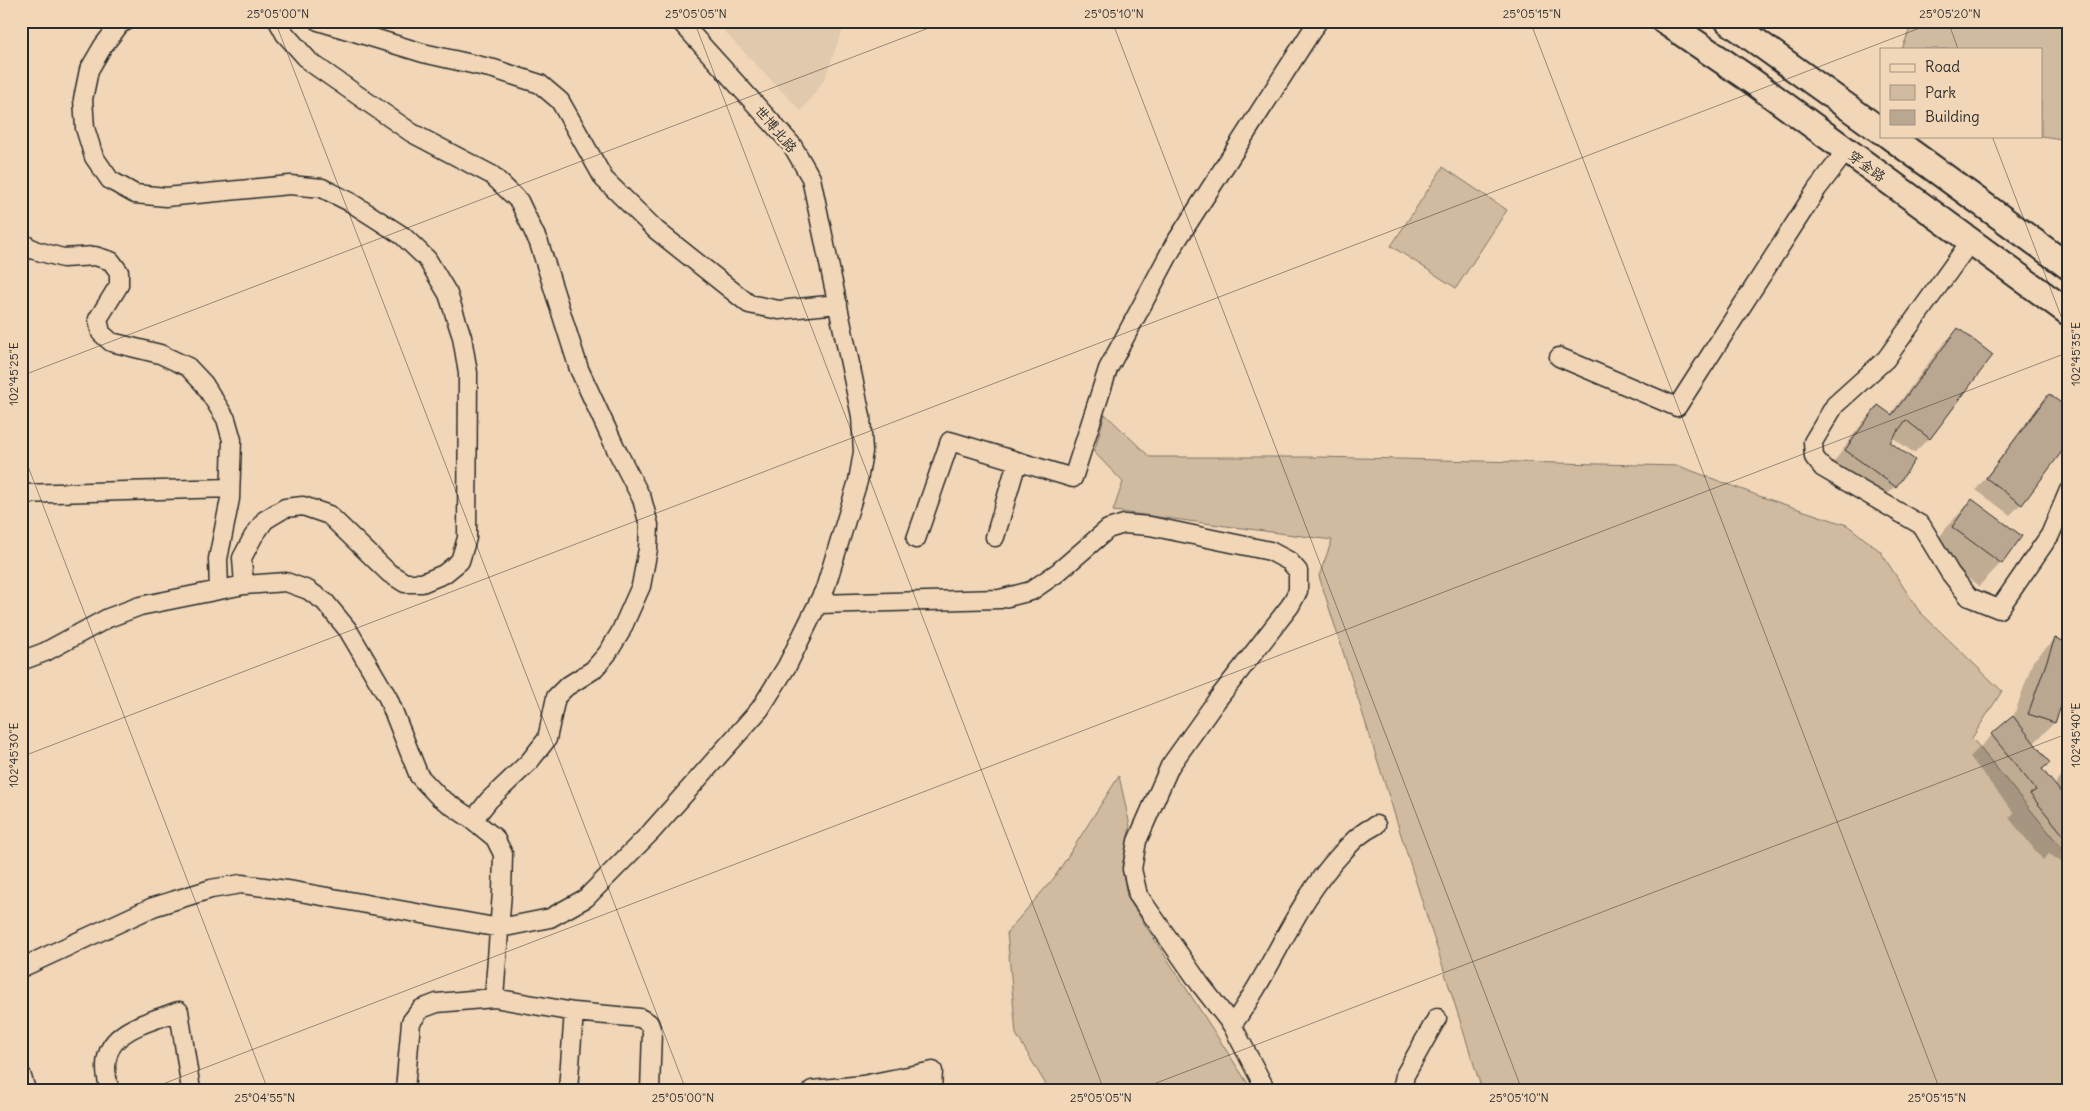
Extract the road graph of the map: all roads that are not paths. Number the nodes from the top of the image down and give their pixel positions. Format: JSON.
{"nodes":[{"id":1,"x":126,"y":21,"type":"edge"},
{"id":2,"x":278,"y":21,"type":"edge"},
{"id":3,"x":318,"y":21,"type":"edge"},
{"id":4,"x":680,"y":21,"type":"edge"},
{"id":5,"x":1318,"y":21,"type":"edge"},
{"id":6,"x":1664,"y":21,"type":"edge"},
{"id":7,"x":1728,"y":21,"type":"edge"},
{"id":8,"x":1880,"y":130,"type":"edge"},
{"id":9,"x":1892,"y":138,"type":"edge"},
{"id":10,"x":1846,"y":151,"type":"junction"},
{"id":11,"x":21,"y":242,"type":"edge"},
{"id":12,"x":1970,"y":242,"type":"junction"},
{"id":13,"x":2069,"y":267,"type":"edge"},
{"id":14,"x":838,"y":304,"type":"junction"},
{"id":15,"x":2069,"y":313,"type":"edge"},
{"id":16,"x":1559,"y":357,"type":"dead end"},
{"id":17,"x":1018,"y":462,"type":"junction"},
{"id":18,"x":230,"y":488,"type":"junction"},
{"id":19,"x":2069,"y":490,"type":"edge"},
{"id":20,"x":21,"y":494,"type":"edge"},
{"id":21,"x":994,"y":537,"type":"dead end"},
{"id":22,"x":916,"y":539,"type":"dead end"},
{"id":23,"x":244,"y":585,"type":"junction"},
{"id":24,"x":219,"y":590,"type":"junction"},
{"id":25,"x":818,"y":604,"type":"junction"},
{"id":26,"x":21,"y":661,"type":"edge"},
{"id":27,"x":473,"y":820,"type":"junction"},
{"id":28,"x":1376,"y":825,"type":"dead end"},
{"id":29,"x":500,"y":928,"type":"junction"},
{"id":30,"x":21,"y":968,"type":"edge"},
{"id":31,"x":494,"y":998,"type":"junction"},
{"id":32,"x":574,"y":1012,"type":"junction"},
{"id":33,"x":1437,"y":1018,"type":"dead end"},
{"id":34,"x":1232,"y":1025,"type":"junction"},
{"id":35,"x":21,"y":1074,"type":"edge"},
{"id":36,"x":863,"y":1087,"type":"edge"},
{"id":37,"x":26,"y":1090,"type":"edge"},
{"id":38,"x":110,"y":1090,"type":"edge"},
{"id":39,"x":191,"y":1090,"type":"edge"},
{"id":40,"x":405,"y":1090,"type":"edge"},
{"id":41,"x":568,"y":1090,"type":"edge"},
{"id":42,"x":650,"y":1090,"type":"edge"},
{"id":43,"x":812,"y":1090,"type":"edge"},
{"id":44,"x":932,"y":1090,"type":"edge"},
{"id":45,"x":1266,"y":1090,"type":"edge"},
{"id":46,"x":1402,"y":1090,"type":"edge"}],
"edges":[{"from":1,"to":23,"type":"street"},
{"from":2,"to":27,"type":"street"},
{"from":3,"to":14,"type":"street"},
{"from":4,"to":14,"type":"street","name":"世博北路"},
{"from":5,"to":17,"type":"street"},
{"from":6,"to":10,"type":"main road","name":"穿金路"},
{"from":7,"to":8,"type":"main road"},
{"from":9,"to":13,"type":"main road"},
{"from":10,"to":12,"type":"main road","name":"穿金路"},
{"from":10,"to":16,"type":"street"},
{"from":11,"to":18,"type":"street"},
{"from":12,"to":15,"type":"main road","name":"穿金路"},
{"from":12,"to":19,"type":"street"},
{"from":14,"to":25,"type":"street","name":"世博北路"},
{"from":17,"to":21,"type":"street"},
{"from":17,"to":22,"type":"street"},
{"from":18,"to":20,"type":"street"},
{"from":18,"to":24,"type":"street"},
{"from":23,"to":24,"type":"street"},
{"from":23,"to":27,"type":"street"},
{"from":24,"to":26,"type":"street"},
{"from":25,"to":29,"type":"street","name":"世博北路"},
{"from":25,"to":34,"type":"street"},
{"from":27,"to":29,"type":"street"},
{"from":28,"to":34,"type":"street"},
{"from":29,"to":30,"type":"street"},
{"from":29,"to":31,"type":"street"},
{"from":31,"to":32,"type":"street"},
{"from":31,"to":40,"type":"street"},
{"from":32,"to":41,"type":"street"},
{"from":32,"to":42,"type":"street"},
{"from":33,"to":46,"type":"street"},
{"from":34,"to":45,"type":"street"},
{"from":35,"to":37,"type":"street"},
{"from":36,"to":43,"type":"street"},
{"from":36,"to":44,"type":"street"},
{"from":38,"to":39,"type":"street"}]}
